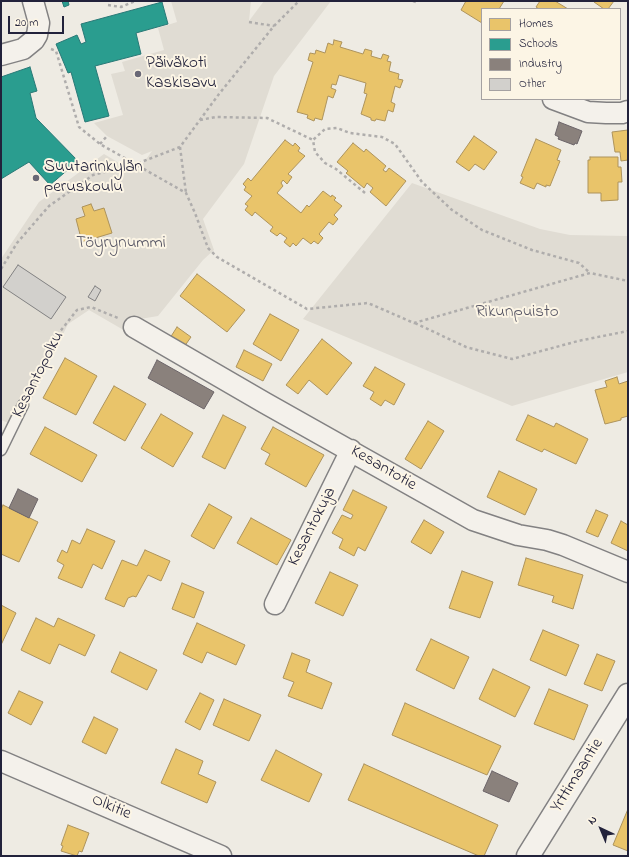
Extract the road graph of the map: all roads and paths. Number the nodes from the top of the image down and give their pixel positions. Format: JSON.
{"nodes":[{"id":1,"x":33,"y":1,"type":"edge"},
{"id":2,"x":135,"y":1,"type":"edge"},
{"id":3,"x":299,"y":1,"type":"edge"},
{"id":4,"x":108,"y":5,"type":"dead end"},
{"id":5,"x":249,"y":22,"type":"dead end"},
{"id":6,"x":274,"y":26,"type":"junction"},
{"id":7,"x":34,"y":40,"type":"junction"},
{"id":8,"x":1,"y":55,"type":"edge"},
{"id":9,"x":556,"y":100,"type":"edge"},
{"id":10,"x":628,"y":111,"type":"edge"},
{"id":11,"x":200,"y":120,"type":"junction"},
{"id":12,"x":107,"y":136,"type":"dead end"},
{"id":13,"x":313,"y":140,"type":"junction"},
{"id":14,"x":100,"y":144,"type":"junction"},
{"id":15,"x":180,"y":147,"type":"junction"},
{"id":16,"x":136,"y":164,"type":"junction"},
{"id":17,"x":186,"y":193,"type":"junction"},
{"id":18,"x":366,"y":193,"type":"dead end"},
{"id":19,"x":1,"y":269,"type":"edge"},
{"id":20,"x":590,"y":273,"type":"junction"},
{"id":21,"x":628,"y":281,"type":"edge"},
{"id":22,"x":414,"y":323,"type":"junction"},
{"id":23,"x":134,"y":327,"type":"joint"},
{"id":24,"x":628,"y":331,"type":"edge"},
{"id":25,"x":23,"y":405,"type":"joint"},
{"id":26,"x":1,"y":450,"type":"edge"},
{"id":27,"x":351,"y":450,"type":"junction"},
{"id":28,"x":628,"y":572,"type":"edge"},
{"id":29,"x":275,"y":604,"type":"dead end"},
{"id":30,"x":628,"y":695,"type":"edge"},
{"id":31,"x":1,"y":761,"type":"edge"},
{"id":32,"x":221,"y":856,"type":"edge"},
{"id":33,"x":528,"y":856,"type":"edge"}],
"edges":[{"from":1,"to":7,"type":"street"},
{"from":2,"to":4,"type":"path"},
{"from":3,"to":6,"type":"path"},
{"from":5,"to":6,"type":"path"},
{"from":6,"to":11,"type":"path"},
{"from":7,"to":8,"type":"street"},
{"from":7,"to":14,"type":"path"},
{"from":9,"to":10,"type":"street"},
{"from":11,"to":13,"type":"path"},
{"from":11,"to":15,"type":"path"},
{"from":12,"to":14,"type":"path"},
{"from":13,"to":18,"type":"path"},
{"from":13,"to":20,"type":"path"},
{"from":14,"to":16,"type":"path"},
{"from":15,"to":16,"type":"path"},
{"from":15,"to":17,"type":"path"},
{"from":16,"to":17,"type":"path"},
{"from":16,"to":19,"type":"path"},
{"from":17,"to":22,"type":"path"},
{"from":20,"to":21,"type":"path"},
{"from":20,"to":22,"type":"path"},
{"from":22,"to":24,"type":"path"},
{"from":23,"to":25,"type":"path","name":"Kesantopolku"},
{"from":23,"to":27,"type":"street","name":"Kesantotie"},
{"from":25,"to":26,"type":"lane","name":"Kesantopolku"},
{"from":27,"to":28,"type":"street","name":"Kesantotie"},
{"from":27,"to":29,"type":"street","name":"Kesantokuja"},
{"from":30,"to":33,"type":"street","name":"Yrttimaantie"},
{"from":31,"to":32,"type":"street","name":"Olkitie"}]}
